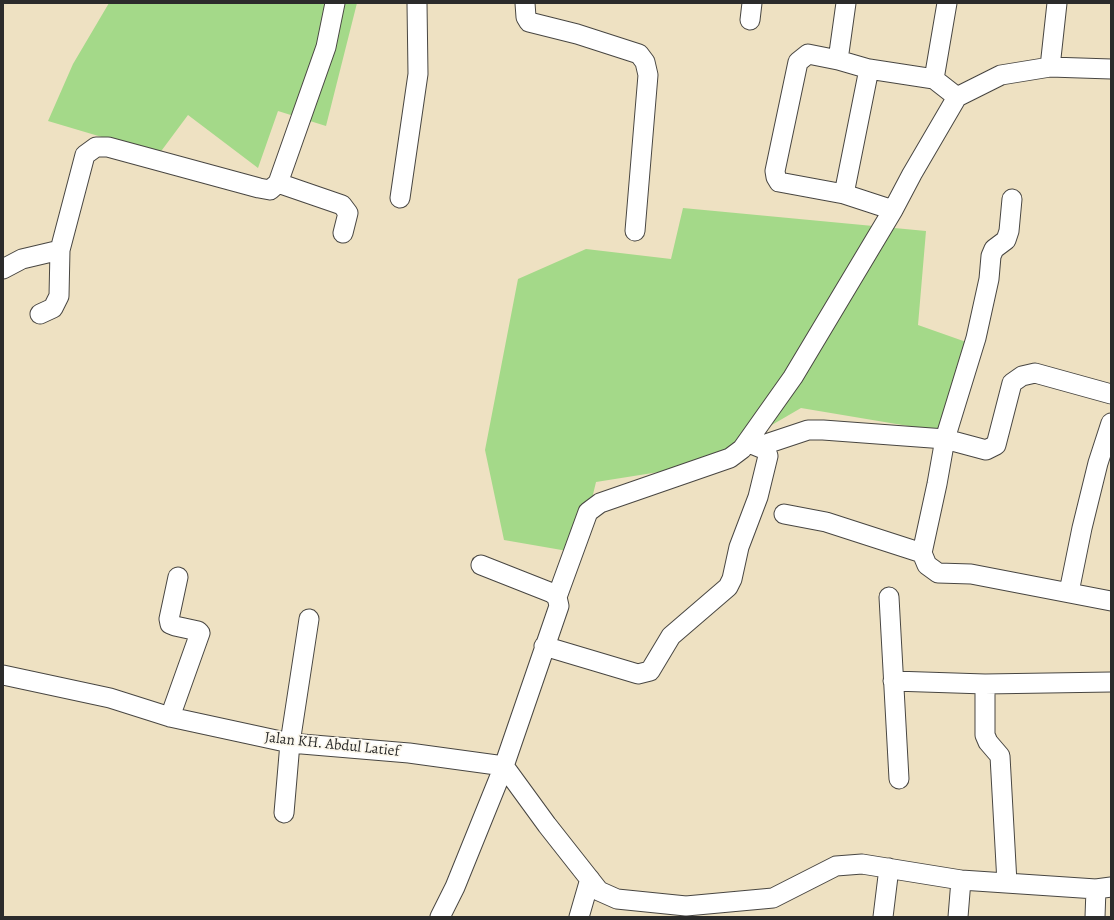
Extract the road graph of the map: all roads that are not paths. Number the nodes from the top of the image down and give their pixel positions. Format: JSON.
{"nodes":[{"id":1,"x":335,"y":3,"type":"edge"},
{"id":2,"x":417,"y":3,"type":"edge"},
{"id":3,"x":525,"y":3,"type":"edge"},
{"id":4,"x":846,"y":3,"type":"edge"},
{"id":5,"x":947,"y":3,"type":"edge"},
{"id":6,"x":1057,"y":3,"type":"edge"},
{"id":7,"x":838,"y":60,"type":"junction"},
{"id":8,"x":1050,"y":67,"type":"junction"},
{"id":9,"x":869,"y":69,"type":"junction"},
{"id":10,"x":1111,"y":69,"type":"edge"},
{"id":11,"x":934,"y":79,"type":"junction"},
{"id":12,"x":957,"y":97,"type":"junction"},
{"id":13,"x":278,"y":183,"type":"junction"},
{"id":14,"x":844,"y":194,"type":"junction"},
{"id":15,"x":400,"y":198,"type":"dead end"},
{"id":16,"x":1012,"y":199,"type":"dead end"},
{"id":17,"x":894,"y":210,"type":"junction"},
{"id":18,"x":343,"y":232,"type":"dead end"},
{"id":19,"x":635,"y":232,"type":"dead end"},
{"id":20,"x":60,"y":250,"type":"junction"},
{"id":21,"x":3,"y":269,"type":"edge"},
{"id":22,"x":40,"y":314,"type":"dead end"},
{"id":23,"x":1111,"y":394,"type":"edge"},
{"id":24,"x":1111,"y":423,"type":"edge"},
{"id":25,"x":945,"y":439,"type":"junction"},
{"id":26,"x":753,"y":444,"type":"junction"},
{"id":27,"x":784,"y":514,"type":"dead end"},
{"id":28,"x":922,"y":554,"type":"junction"},
{"id":29,"x":481,"y":565,"type":"dead end"},
{"id":30,"x":178,"y":577,"type":"dead end"},
{"id":31,"x":1069,"y":592,"type":"junction"},
{"id":32,"x":557,"y":597,"type":"junction"},
{"id":33,"x":888,"y":597,"type":"dead end"},
{"id":34,"x":1111,"y":600,"type":"edge"},
{"id":35,"x":309,"y":619,"type":"dead end"},
{"id":36,"x":544,"y":646,"type":"junction"},
{"id":37,"x":3,"y":675,"type":"edge"},
{"id":38,"x":893,"y":682,"type":"junction"},
{"id":39,"x":985,"y":684,"type":"junction"},
{"id":40,"x":1111,"y":685,"type":"edge"},
{"id":41,"x":170,"y":717,"type":"junction"},
{"id":42,"x":290,"y":743,"type":"junction"},
{"id":43,"x":504,"y":766,"type":"junction"},
{"id":44,"x":899,"y":779,"type":"dead end"},
{"id":45,"x":284,"y":813,"type":"dead end"},
{"id":46,"x":889,"y":868,"type":"junction"},
{"id":47,"x":590,"y":879,"type":"junction"},
{"id":48,"x":961,"y":880,"type":"junction"},
{"id":49,"x":1007,"y":883,"type":"junction"},
{"id":50,"x":1104,"y":888,"type":"edge"},
{"id":51,"x":686,"y":912,"type":"edge"},
{"id":52,"x":440,"y":917,"type":"edge"},
{"id":53,"x":579,"y":917,"type":"edge"},
{"id":54,"x":883,"y":917,"type":"edge"},
{"id":55,"x":958,"y":917,"type":"edge"},
{"id":56,"x":1095,"y":917,"type":"edge"}],
"edges":[{"from":1,"to":13,"type":"street"},
{"from":2,"to":15,"type":"street"},
{"from":3,"to":19,"type":"street"},
{"from":4,"to":7,"type":"street"},
{"from":5,"to":11,"type":"street"},
{"from":6,"to":8,"type":"street"},
{"from":7,"to":9,"type":"street"},
{"from":7,"to":14,"type":"street"},
{"from":8,"to":10,"type":"street"},
{"from":8,"to":12,"type":"street"},
{"from":9,"to":11,"type":"street"},
{"from":9,"to":14,"type":"street"},
{"from":11,"to":12,"type":"street"},
{"from":12,"to":17,"type":"street"},
{"from":13,"to":18,"type":"street"},
{"from":13,"to":20,"type":"street"},
{"from":14,"to":17,"type":"street"},
{"from":16,"to":25,"type":"street"},
{"from":17,"to":26,"type":"street"},
{"from":20,"to":21,"type":"street"},
{"from":20,"to":22,"type":"street"},
{"from":23,"to":25,"type":"street"},
{"from":24,"to":31,"type":"street"},
{"from":25,"to":26,"type":"street"},
{"from":25,"to":28,"type":"street"},
{"from":26,"to":32,"type":"street"},
{"from":26,"to":36,"type":"street"},
{"from":27,"to":28,"type":"street"},
{"from":28,"to":31,"type":"street"},
{"from":29,"to":32,"type":"street"},
{"from":30,"to":41,"type":"street"},
{"from":31,"to":34,"type":"street"},
{"from":32,"to":36,"type":"street"},
{"from":33,"to":38,"type":"street"},
{"from":35,"to":42,"type":"street"},
{"from":36,"to":43,"type":"street"},
{"from":37,"to":41,"type":"street","name":"Jalan KH. Abdul Latief"},
{"from":38,"to":39,"type":"street"},
{"from":38,"to":44,"type":"street"},
{"from":39,"to":40,"type":"street"},
{"from":39,"to":49,"type":"street"},
{"from":41,"to":42,"type":"street","name":"Jalan KH. Abdul Latief"},
{"from":42,"to":43,"type":"street","name":"Jalan KH. Abdul Latief"},
{"from":42,"to":45,"type":"street"},
{"from":43,"to":47,"type":"street"},
{"from":43,"to":52,"type":"street"},
{"from":46,"to":48,"type":"street"},
{"from":46,"to":51,"type":"street"},
{"from":46,"to":54,"type":"street"},
{"from":47,"to":51,"type":"street"},
{"from":47,"to":53,"type":"street"},
{"from":48,"to":49,"type":"street"},
{"from":48,"to":55,"type":"street"},
{"from":49,"to":50,"type":"street"},
{"from":50,"to":56,"type":"street"}]}
